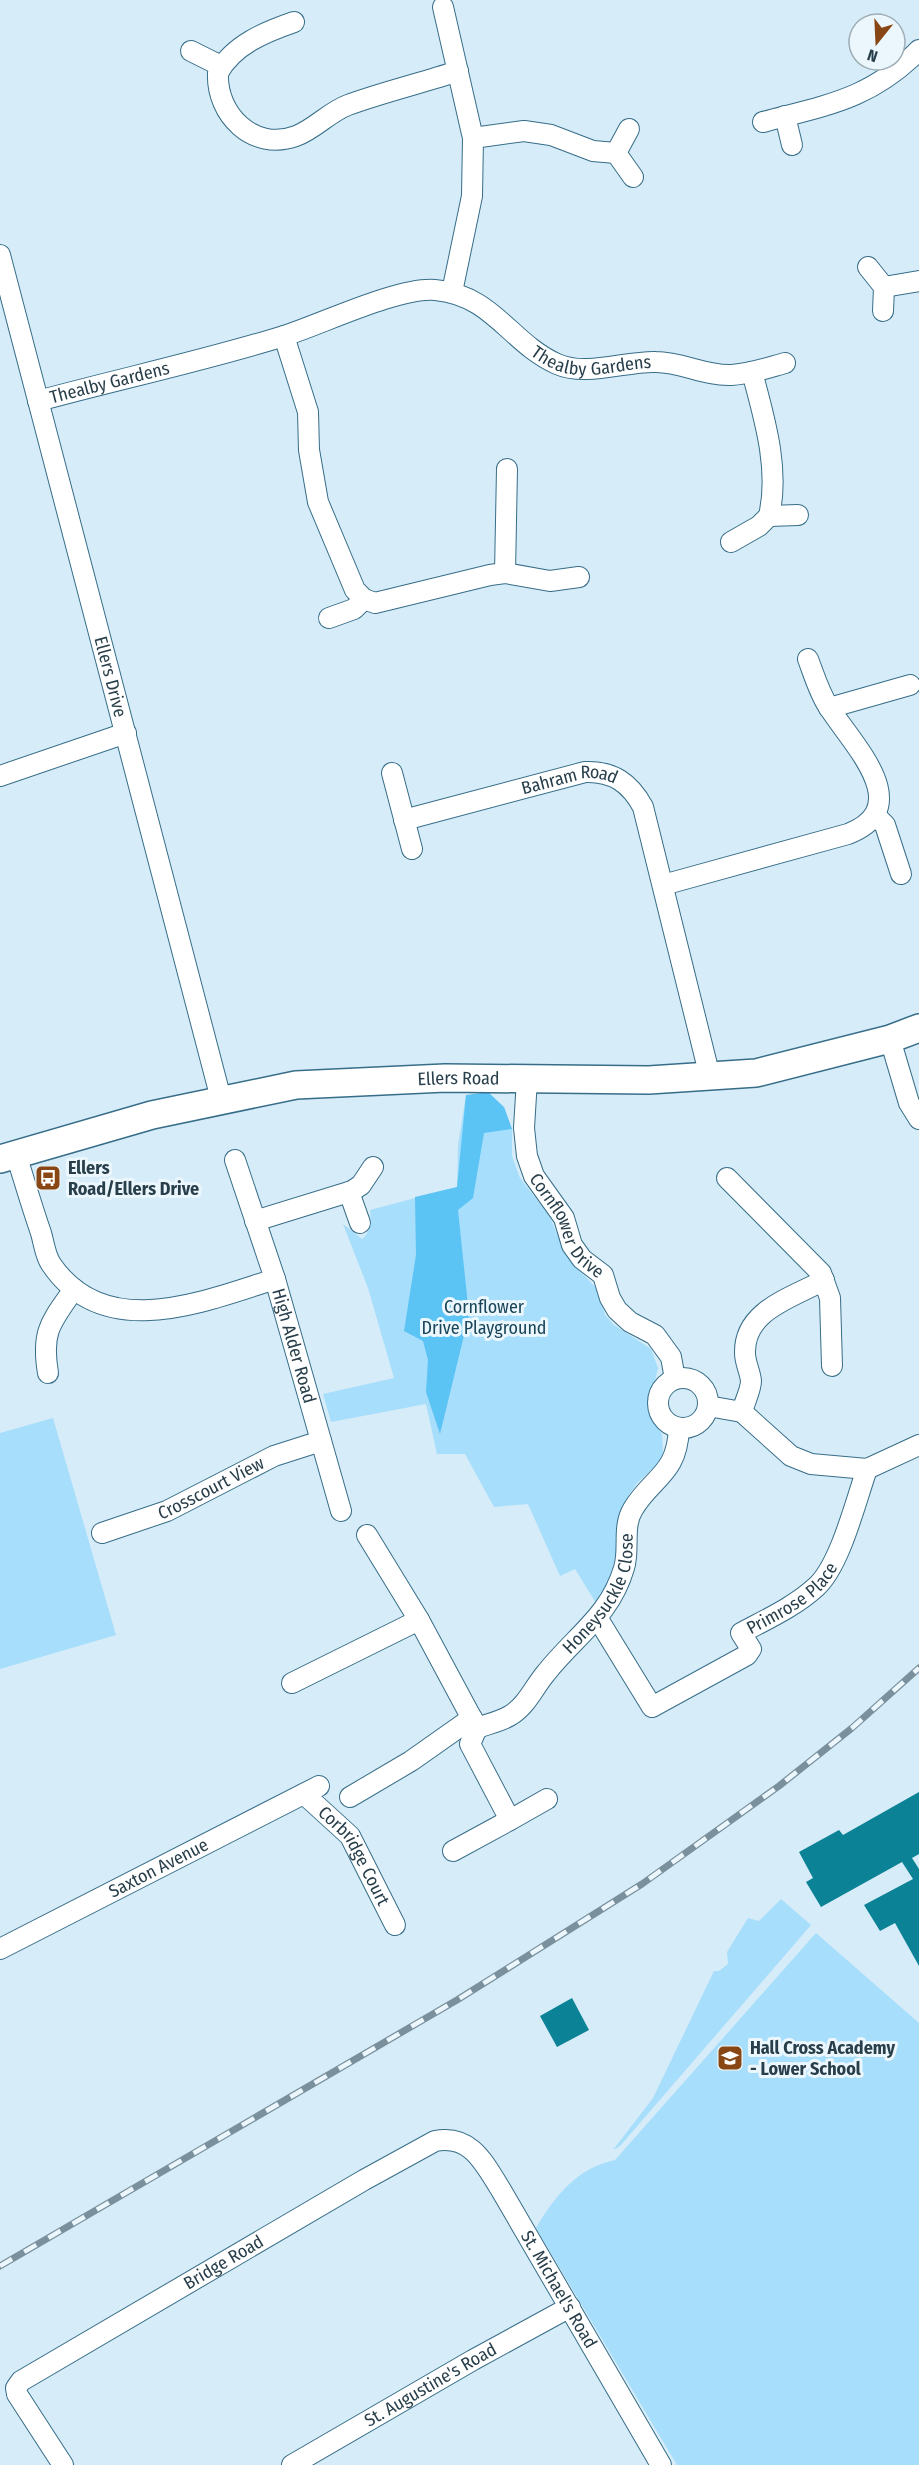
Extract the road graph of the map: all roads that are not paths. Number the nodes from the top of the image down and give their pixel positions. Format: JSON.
{"nodes":[{"id":1,"x":440,"y":2,"type":"edge"},
{"id":2,"x":294,"y":22,"type":"dead end"},
{"id":3,"x":919,"y":50,"type":"edge"},
{"id":4,"x":191,"y":51,"type":"dead end"},
{"id":5,"x":221,"y":66,"type":"junction"},
{"id":6,"x":458,"y":71,"type":"junction"},
{"id":7,"x":785,"y":116,"type":"junction"},
{"id":8,"x":763,"y":122,"type":"dead end"},
{"id":9,"x":629,"y":129,"type":"dead end"},
{"id":10,"x":473,"y":138,"type":"junction"},
{"id":11,"x":792,"y":145,"type":"dead end"},
{"id":12,"x":616,"y":153,"type":"junction"},
{"id":13,"x":633,"y":177,"type":"dead end"},
{"id":14,"x":0,"y":255,"type":"edge"},
{"id":15,"x":868,"y":267,"type":"dead end"},
{"id":16,"x":919,"y":280,"type":"edge"},
{"id":17,"x":884,"y":287,"type":"junction"},
{"id":18,"x":452,"y":292,"type":"junction"},
{"id":19,"x":883,"y":311,"type":"dead end"},
{"id":20,"x":284,"y":336,"type":"junction"},
{"id":21,"x":784,"y":363,"type":"dead end"},
{"id":22,"x":752,"y":372,"type":"junction"},
{"id":23,"x":38,"y":400,"type":"junction"},
{"id":24,"x":507,"y":469,"type":"dead end"},
{"id":25,"x":798,"y":515,"type":"dead end"},
{"id":26,"x":769,"y":516,"type":"junction"},
{"id":27,"x":731,"y":542,"type":"dead end"},
{"id":28,"x":505,"y":573,"type":"junction"},
{"id":29,"x":579,"y":577,"type":"dead end"},
{"id":30,"x":364,"y":598,"type":"junction"},
{"id":31,"x":329,"y":618,"type":"dead end"},
{"id":32,"x":808,"y":659,"type":"dead end"},
{"id":33,"x":910,"y":685,"type":"dead end"},
{"id":34,"x":829,"y":708,"type":"junction"},
{"id":35,"x":126,"y":733,"type":"junction"},
{"id":36,"x":392,"y":773,"type":"dead end"},
{"id":37,"x":0,"y":776,"type":"edge"},
{"id":38,"x":876,"y":816,"type":"junction"},
{"id":39,"x":404,"y":820,"type":"junction"},
{"id":40,"x":412,"y":849,"type":"dead end"},
{"id":41,"x":901,"y":874,"type":"dead end"},
{"id":42,"x":663,"y":885,"type":"junction"},
{"id":43,"x":919,"y":1028,"type":"edge"},
{"id":44,"x":890,"y":1039,"type":"junction"},
{"id":45,"x":710,"y":1077,"type":"junction"},
{"id":46,"x":527,"y":1079,"type":"junction"},
{"id":47,"x":221,"y":1099,"type":"junction"},
{"id":48,"x":919,"y":1119,"type":"edge"},
{"id":49,"x":8,"y":1156,"type":"edge"},
{"id":50,"x":235,"y":1160,"type":"dead end"},
{"id":51,"x":373,"y":1167,"type":"dead end"},
{"id":52,"x":726,"y":1178,"type":"dead end"},
{"id":53,"x":349,"y":1192,"type":"junction"},
{"id":54,"x":255,"y":1221,"type":"junction"},
{"id":55,"x":360,"y":1223,"type":"dead end"},
{"id":56,"x":274,"y":1279,"type":"junction"},
{"id":57,"x":824,"y":1280,"type":"junction"},
{"id":58,"x":74,"y":1289,"type":"junction"},
{"id":59,"x":832,"y":1366,"type":"dead end"},
{"id":60,"x":48,"y":1373,"type":"dead end"},
{"id":61,"x":675,"y":1379,"type":"junction"},
{"id":62,"x":708,"y":1406,"type":"junction"},
{"id":63,"x":742,"y":1412,"type":"junction"},
{"id":64,"x":679,"y":1428,"type":"junction"},
{"id":65,"x":321,"y":1441,"type":"junction"},
{"id":66,"x":919,"y":1445,"type":"edge"},
{"id":67,"x":867,"y":1468,"type":"junction"},
{"id":68,"x":341,"y":1511,"type":"dead end"},
{"id":69,"x":102,"y":1533,"type":"dead end"},
{"id":70,"x":367,"y":1535,"type":"dead end"},
{"id":71,"x":598,"y":1619,"type":"junction"},
{"id":72,"x":419,"y":1620,"type":"junction"},
{"id":73,"x":292,"y":1683,"type":"dead end"},
{"id":74,"x":474,"y":1723,"type":"junction"},
{"id":75,"x":312,"y":1790,"type":"joint"},
{"id":76,"x":350,"y":1797,"type":"dead end"},
{"id":77,"x":548,"y":1799,"type":"dead end"},
{"id":78,"x":510,"y":1820,"type":"junction"},
{"id":79,"x":453,"y":1851,"type":"dead end"},
{"id":80,"x":395,"y":1925,"type":"dead end"},
{"id":81,"x":0,"y":1949,"type":"edge"},
{"id":82,"x":435,"y":2141,"type":"joint"},
{"id":83,"x":570,"y":2307,"type":"junction"},
{"id":84,"x":63,"y":2465,"type":"edge"},
{"id":85,"x":292,"y":2465,"type":"edge"},
{"id":86,"x":661,"y":2465,"type":"edge"}],
"edges":[{"from":1,"to":6,"type":"street"},
{"from":2,"to":5,"type":"street"},
{"from":3,"to":7,"type":"street"},
{"from":4,"to":5,"type":"street"},
{"from":5,"to":6,"type":"street"},
{"from":6,"to":10,"type":"street"},
{"from":7,"to":8,"type":"street"},
{"from":7,"to":11,"type":"street"},
{"from":9,"to":12,"type":"street"},
{"from":10,"to":12,"type":"street"},
{"from":10,"to":18,"type":"street"},
{"from":12,"to":13,"type":"street"},
{"from":14,"to":23,"type":"street","name":"Ellers Drive"},
{"from":15,"to":17,"type":"street"},
{"from":16,"to":17,"type":"street"},
{"from":17,"to":19,"type":"street"},
{"from":18,"to":20,"type":"street","name":"Thealby Gardens"},
{"from":18,"to":22,"type":"street","name":"Thealby Gardens"},
{"from":20,"to":23,"type":"street","name":"Thealby Gardens"},
{"from":20,"to":30,"type":"street"},
{"from":21,"to":22,"type":"street","name":"Thealby Gardens"},
{"from":22,"to":26,"type":"street"},
{"from":23,"to":35,"type":"street","name":"Ellers Drive"},
{"from":24,"to":28,"type":"street"},
{"from":25,"to":26,"type":"street"},
{"from":26,"to":27,"type":"street"},
{"from":28,"to":29,"type":"street"},
{"from":28,"to":30,"type":"street"},
{"from":30,"to":31,"type":"street"},
{"from":32,"to":34,"type":"street"},
{"from":33,"to":34,"type":"street"},
{"from":34,"to":38,"type":"street"},
{"from":35,"to":37,"type":"street"},
{"from":35,"to":47,"type":"street","name":"Ellers Drive"},
{"from":36,"to":39,"type":"street"},
{"from":38,"to":41,"type":"street"},
{"from":38,"to":42,"type":"street"},
{"from":39,"to":40,"type":"street"},
{"from":39,"to":42,"type":"street","name":"Bahram Road"},
{"from":42,"to":45,"type":"street","name":"Bahram Road"},
{"from":43,"to":44,"type":"street","name":"Ellers Road"},
{"from":44,"to":45,"type":"street","name":"Ellers Road"},
{"from":44,"to":48,"type":"street"},
{"from":45,"to":46,"type":"street","name":"Ellers Road"},
{"from":46,"to":47,"type":"street","name":"Ellers Road"},
{"from":46,"to":61,"type":"street","name":"Cornflower Drive"},
{"from":47,"to":49,"type":"street","name":"Ellers Road"},
{"from":49,"to":58,"type":"street","name":"High Alder Road"},
{"from":50,"to":54,"type":"street"},
{"from":51,"to":53,"type":"street"},
{"from":52,"to":57,"type":"street"},
{"from":53,"to":54,"type":"street"},
{"from":53,"to":55,"type":"street"},
{"from":54,"to":56,"type":"street"},
{"from":56,"to":58,"type":"street","name":"High Alder Road"},
{"from":56,"to":65,"type":"street","name":"High Alder Road"},
{"from":57,"to":59,"type":"street"},
{"from":57,"to":63,"type":"street"},
{"from":58,"to":60,"type":"street"},
{"from":61,"to":62,"type":"street"},
{"from":61,"to":64,"type":"street"},
{"from":62,"to":63,"type":"street"},
{"from":62,"to":64,"type":"street"},
{"from":63,"to":67,"type":"street"},
{"from":64,"to":71,"type":"street","name":"Honeysuckle Close"},
{"from":65,"to":68,"type":"street","name":"High Alder Road"},
{"from":65,"to":69,"type":"street","name":"Crosscourt View"},
{"from":66,"to":67,"type":"street"},
{"from":67,"to":71,"type":"street","name":"Primrose Place"},
{"from":70,"to":72,"type":"street"},
{"from":71,"to":74,"type":"street","name":"Honeysuckle Close"},
{"from":72,"to":73,"type":"street"},
{"from":72,"to":74,"type":"street"},
{"from":74,"to":76,"type":"street","name":"Honeysuckle Close"},
{"from":74,"to":78,"type":"street"},
{"from":75,"to":80,"type":"street","name":"Corbridge Court"},
{"from":75,"to":81,"type":"street","name":"Saxton Avenue"},
{"from":77,"to":78,"type":"street"},
{"from":78,"to":79,"type":"street"},
{"from":82,"to":83,"type":"street","name":"St. Michael's Road"},
{"from":82,"to":84,"type":"street","name":"Bridge Road"},
{"from":83,"to":85,"type":"street","name":"St. Augustine's Road"},
{"from":83,"to":86,"type":"street","name":"St. Michael's Road"}]}
